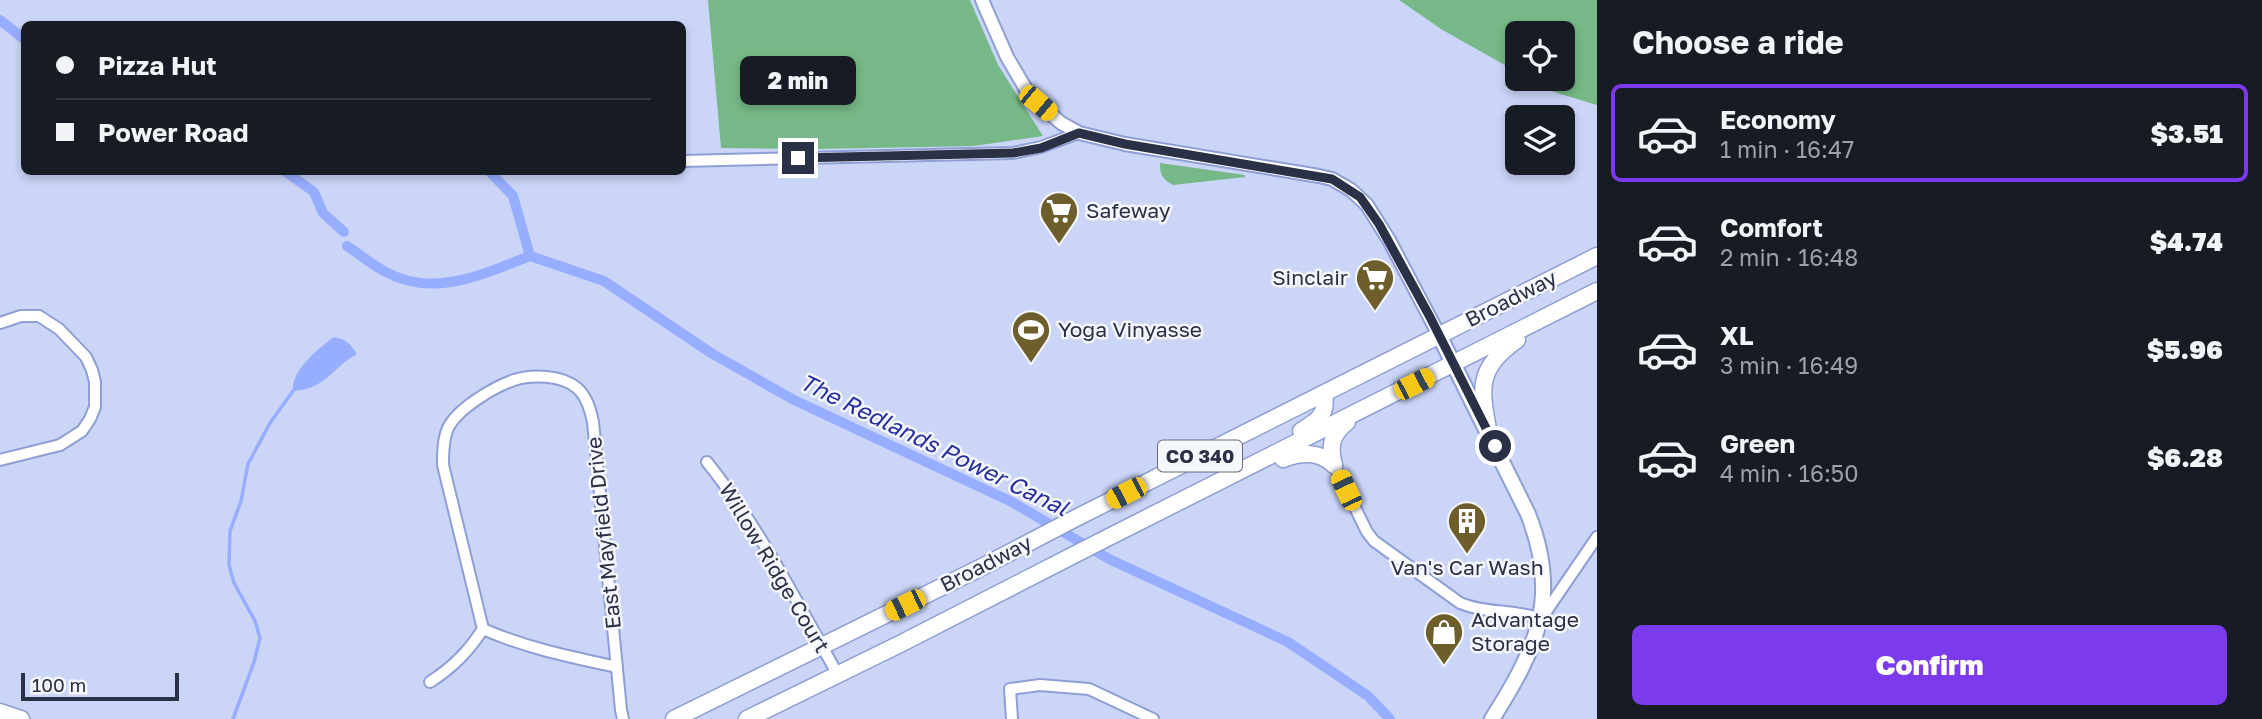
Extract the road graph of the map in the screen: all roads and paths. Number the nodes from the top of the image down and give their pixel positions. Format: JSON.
{"nodes":[{"id":1,"x":982,"y":0,"type":"edge"},
{"id":2,"x":1079,"y":133,"type":"junction"},
{"id":3,"x":686,"y":161,"type":"edge"},
{"id":4,"x":1597,"y":256,"type":"edge"},
{"id":5,"x":1597,"y":291,"type":"edge"},
{"id":6,"x":1563,"y":308,"type":"junction"},
{"id":7,"x":0,"y":323,"type":"edge"},
{"id":8,"x":1439,"y":335,"type":"junction"},
{"id":9,"x":1453,"y":363,"type":"junction"},
{"id":10,"x":1324,"y":394,"type":"junction"},
{"id":11,"x":1373,"y":404,"type":"junction"},
{"id":12,"x":1489,"y":435,"type":"junction"},
{"id":13,"x":0,"y":460,"type":"edge"},
{"id":14,"x":707,"y":462,"type":"dead end"},
{"id":15,"x":1334,"y":465,"type":"junction"},
{"id":16,"x":1215,"y":484,"type":"junction"},
{"id":17,"x":1597,"y":537,"type":"edge"},
{"id":18,"x":1541,"y":619,"type":"junction"},
{"id":19,"x":483,"y":629,"type":"junction"},
{"id":20,"x":822,"y":646,"type":"junction"},
{"id":21,"x":617,"y":667,"type":"junction"},
{"id":22,"x":838,"y":675,"type":"junction"},
{"id":23,"x":430,"y":682,"type":"dead end"},
{"id":24,"x":0,"y":712,"type":"edge"},
{"id":25,"x":21,"y":719,"type":"edge"},
{"id":26,"x":624,"y":719,"type":"edge"},
{"id":27,"x":674,"y":719,"type":"edge"},
{"id":28,"x":747,"y":719,"type":"edge"},
{"id":29,"x":1012,"y":719,"type":"edge"},
{"id":30,"x":1153,"y":719,"type":"edge"},
{"id":31,"x":1492,"y":719,"type":"edge"}],
"edges":[{"from":1,"to":2,"type":"street"},
{"from":2,"to":3,"type":"street"},
{"from":2,"to":8,"type":"street"},
{"from":4,"to":8,"type":"main road","name":"Broadway","number":"CO 340"},
{"from":5,"to":6,"type":"main road","name":"Broadway","number":"CO 340"},
{"from":6,"to":9,"type":"main road","name":"Broadway","number":"CO 340"},
{"from":6,"to":12,"type":"main road"},
{"from":7,"to":13,"type":"street"},
{"from":8,"to":9,"type":"main road"},
{"from":8,"to":10,"type":"main road","name":"Broadway","number":"CO 340"},
{"from":9,"to":11,"type":"main road","name":"Broadway","number":"CO 340"},
{"from":9,"to":12,"type":"main road"},
{"from":10,"to":16,"type":"main road"},
{"from":10,"to":20,"type":"main road","name":"Broadway","number":"CO 340"},
{"from":11,"to":15,"type":"main road"},
{"from":11,"to":16,"type":"main road","name":"Broadway","number":"CO 340"},
{"from":12,"to":18,"type":"main road"},
{"from":14,"to":20,"type":"street","name":"Willow Ridge Court"},
{"from":15,"to":16,"type":"main road"},
{"from":15,"to":18,"type":"street"},
{"from":16,"to":22,"type":"main road","name":"Broadway","number":"CO 340"},
{"from":17,"to":18,"type":"street"},
{"from":18,"to":31,"type":"main road"},
{"from":19,"to":21,"type":"street"},
{"from":19,"to":21,"type":"street","name":"East Mayfield Drive"},
{"from":19,"to":23,"type":"street"},
{"from":20,"to":22,"type":"street","name":"Willow Ridge Court"},
{"from":20,"to":27,"type":"main road","name":"Broadway","number":"CO 340"},
{"from":21,"to":26,"type":"street","name":"East Mayfield Drive"},
{"from":22,"to":28,"type":"main road","name":"Broadway","number":"CO 340"},
{"from":24,"to":25,"type":"main road"},
{"from":29,"to":30,"type":"street"}]}
